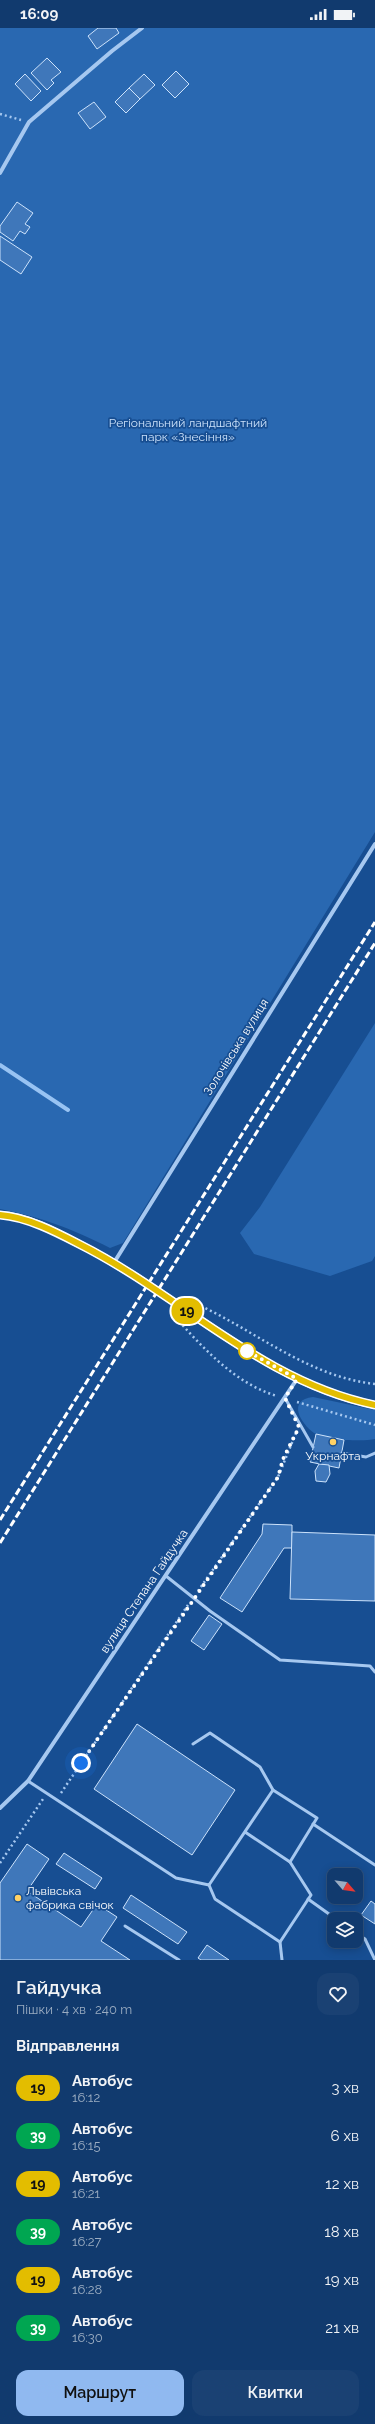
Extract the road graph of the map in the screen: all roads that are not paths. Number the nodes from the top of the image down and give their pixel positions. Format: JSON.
{"nodes":[{"id":1,"x":142,"y":28,"type":"edge"},
{"id":2,"x":0,"y":173,"type":"edge"},
{"id":3,"x":375,"y":844,"type":"edge"},
{"id":4,"x":0,"y":1215,"type":"edge"},
{"id":5,"x":114,"y":1261,"type":"junction"},
{"id":6,"x":297,"y":1379,"type":"junction"},
{"id":7,"x":285,"y":1398,"type":"junction"},
{"id":8,"x":375,"y":1405,"type":"edge"},
{"id":9,"x":313,"y":1447,"type":"dead end"},
{"id":10,"x":342,"y":1453,"type":"dead end"},
{"id":11,"x":375,"y":1453,"type":"edge"},
{"id":12,"x":166,"y":1576,"type":"junction"},
{"id":13,"x":375,"y":1672,"type":"edge"},
{"id":14,"x":193,"y":1744,"type":"dead end"},
{"id":15,"x":28,"y":1781,"type":"junction"},
{"id":16,"x":273,"y":1790,"type":"junction"},
{"id":17,"x":0,"y":1808,"type":"edge"},
{"id":18,"x":313,"y":1824,"type":"junction"},
{"id":19,"x":245,"y":1832,"type":"junction"},
{"id":20,"x":290,"y":1862,"type":"junction"},
{"id":21,"x":375,"y":1865,"type":"edge"},
{"id":22,"x":209,"y":1885,"type":"junction"},
{"id":23,"x":308,"y":1899,"type":"junction"},
{"id":24,"x":327,"y":1913,"type":"edge"},
{"id":25,"x":125,"y":1926,"type":"dead end"},
{"id":26,"x":363,"y":1938,"type":"edge"},
{"id":27,"x":280,"y":1942,"type":"junction"},
{"id":28,"x":179,"y":1960,"type":"edge"},
{"id":29,"x":282,"y":1960,"type":"edge"},
{"id":30,"x":375,"y":1960,"type":"edge"}],
"edges":[{"from":1,"to":2,"type":"street"},
{"from":3,"to":5,"type":"street","name":"Золочівська вулиця"},
{"from":4,"to":5,"type":"main road"},
{"from":5,"to":6,"type":"main road"},
{"from":6,"to":7,"type":"street","name":"вулиця Степана Гайдучка"},
{"from":6,"to":8,"type":"main road"},
{"from":7,"to":9,"type":"lane"},
{"from":7,"to":12,"type":"street","name":"вулиця Степана Гайдучка"},
{"from":10,"to":11,"type":"lane"},
{"from":12,"to":13,"type":"lane"},
{"from":12,"to":15,"type":"street","name":"вулиця Степана Гайдучка"},
{"from":14,"to":16,"type":"lane"},
{"from":15,"to":17,"type":"street","name":"вулиця Степана Гайдучка"},
{"from":15,"to":22,"type":"lane"},
{"from":16,"to":18,"type":"lane"},
{"from":16,"to":19,"type":"lane"},
{"from":18,"to":20,"type":"lane"},
{"from":18,"to":21,"type":"lane"},
{"from":19,"to":20,"type":"lane"},
{"from":19,"to":22,"type":"lane"},
{"from":20,"to":23,"type":"lane"},
{"from":22,"to":27,"type":"lane"},
{"from":23,"to":24,"type":"lane"},
{"from":23,"to":27,"type":"lane"},
{"from":25,"to":28,"type":"lane"},
{"from":26,"to":30,"type":"lane"},
{"from":27,"to":29,"type":"lane"}]}
